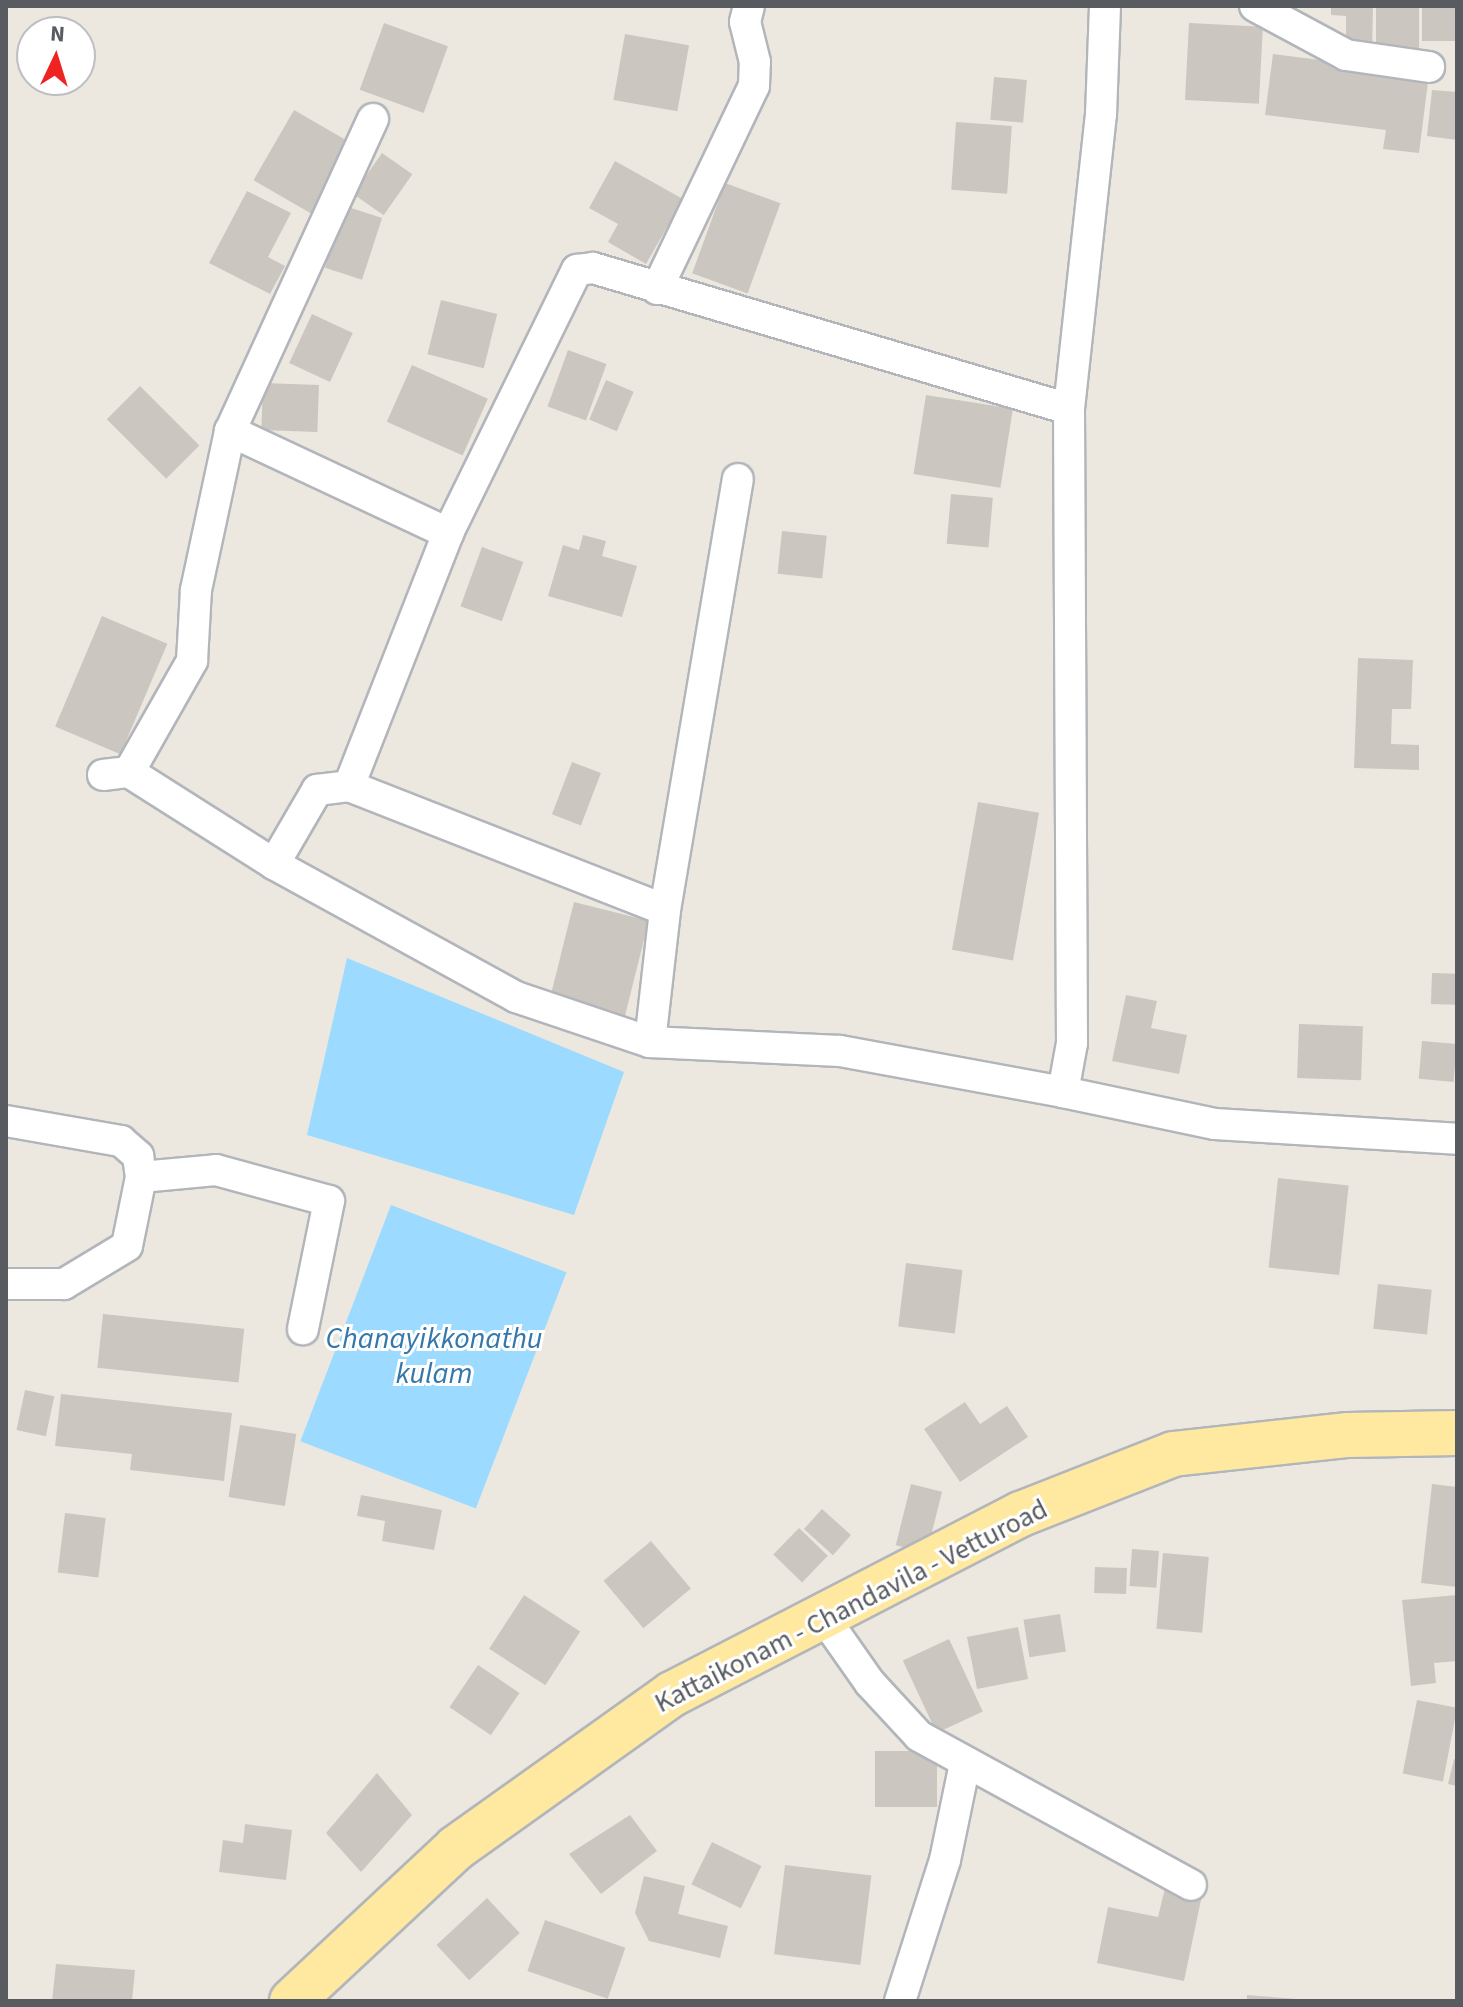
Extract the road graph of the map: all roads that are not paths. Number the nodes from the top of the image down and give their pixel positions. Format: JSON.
{"nodes":[{"id":1,"x":749,"y":6,"type":"edge"},
{"id":2,"x":1105,"y":6,"type":"edge"},
{"id":3,"x":1255,"y":6,"type":"edge"},
{"id":4,"x":1429,"y":67,"type":"dead end"},
{"id":5,"x":373,"y":119,"type":"dead end"},
{"id":6,"x":657,"y":289,"type":"junction"},
{"id":7,"x":1069,"y":409,"type":"junction"},
{"id":8,"x":230,"y":431,"type":"junction"},
{"id":9,"x":738,"y":479,"type":"dead end"},
{"id":10,"x":448,"y":533,"type":"junction"},
{"id":11,"x":349,"y":786,"type":"junction"},
{"id":12,"x":274,"y":864,"type":"junction"},
{"id":13,"x":665,"y":910,"type":"junction"},
{"id":14,"x":650,"y":1042,"type":"junction"},
{"id":15,"x":1063,"y":1092,"type":"junction"},
{"id":16,"x":6,"y":1121,"type":"edge"},
{"id":17,"x":1457,"y":1139,"type":"edge"},
{"id":18,"x":141,"y":1177,"type":"junction"},
{"id":19,"x":6,"y":1284,"type":"edge"},
{"id":20,"x":303,"y":1329,"type":"dead end"},
{"id":21,"x":1457,"y":1433,"type":"edge"},
{"id":22,"x":825,"y":1619,"type":"junction"},
{"id":23,"x":965,"y":1763,"type":"junction"},
{"id":24,"x":1191,"y":1885,"type":"dead end"},
{"id":25,"x":292,"y":2001,"type":"edge"},
{"id":26,"x":900,"y":2001,"type":"edge"}],
"edges":[{"from":1,"to":6,"type":"street"},
{"from":2,"to":7,"type":"street"},
{"from":3,"to":4,"type":"street"},
{"from":5,"to":8,"type":"street"},
{"from":6,"to":7,"type":"street"},
{"from":6,"to":10,"type":"street"},
{"from":7,"to":15,"type":"street"},
{"from":8,"to":10,"type":"street"},
{"from":8,"to":12,"type":"street"},
{"from":9,"to":13,"type":"street"},
{"from":10,"to":11,"type":"street"},
{"from":11,"to":12,"type":"street"},
{"from":11,"to":13,"type":"street"},
{"from":12,"to":14,"type":"street"},
{"from":13,"to":14,"type":"street"},
{"from":14,"to":15,"type":"street"},
{"from":15,"to":17,"type":"street"},
{"from":16,"to":18,"type":"street"},
{"from":18,"to":19,"type":"street"},
{"from":18,"to":20,"type":"street"},
{"from":21,"to":22,"type":"main road","name":"Kattaikonam - Chandavila - Vetturoad"},
{"from":22,"to":23,"type":"street"},
{"from":22,"to":25,"type":"main road","name":"Kattaikonam - Chandavila - Vetturoad"},
{"from":23,"to":24,"type":"street"},
{"from":23,"to":26,"type":"street"}]}
